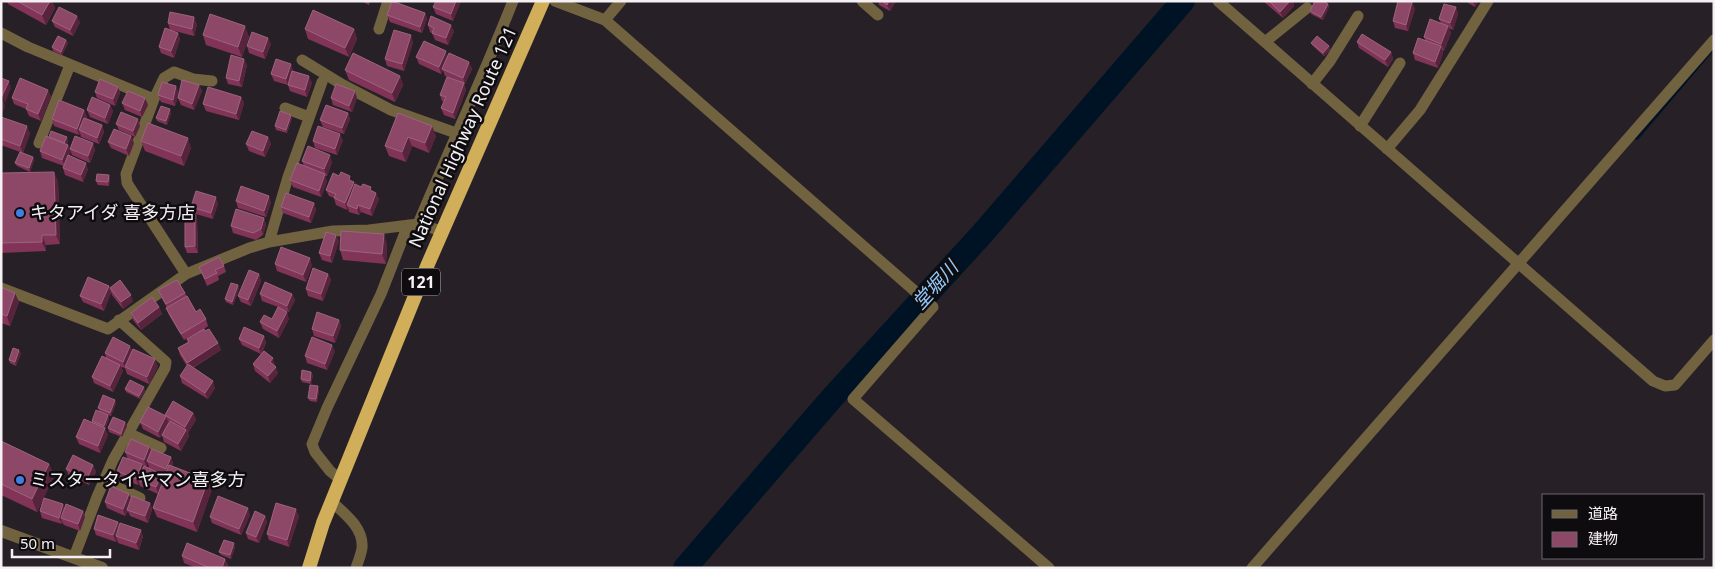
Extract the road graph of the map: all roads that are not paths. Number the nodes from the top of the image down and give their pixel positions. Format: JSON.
{"nodes":[{"id":1,"x":388,"y":1,"type":"edge"},
{"id":2,"x":513,"y":1,"type":"edge"},
{"id":3,"x":543,"y":1,"type":"edge"},
{"id":4,"x":555,"y":1,"type":"edge"},
{"id":5,"x":621,"y":1,"type":"edge"},
{"id":6,"x":862,"y":1,"type":"edge"},
{"id":7,"x":1218,"y":1,"type":"edge"},
{"id":8,"x":1488,"y":1,"type":"edge"},
{"id":9,"x":1307,"y":8,"type":"dead end"},
{"id":10,"x":878,"y":15,"type":"dead end"},
{"id":11,"x":1358,"y":16,"type":"dead end"},
{"id":12,"x":604,"y":20,"type":"junction"},
{"id":13,"x":379,"y":29,"type":"dead end"},
{"id":14,"x":1,"y":33,"type":"edge"},
{"id":15,"x":1714,"y":40,"type":"edge"},
{"id":16,"x":1265,"y":42,"type":"junction"},
{"id":17,"x":302,"y":60,"type":"dead end"},
{"id":18,"x":1400,"y":63,"type":"dead end"},
{"id":19,"x":70,"y":65,"type":"junction"},
{"id":20,"x":212,"y":81,"type":"dead end"},
{"id":21,"x":322,"y":82,"type":"dead end"},
{"id":22,"x":1312,"y":84,"type":"junction"},
{"id":23,"x":154,"y":99,"type":"junction"},
{"id":24,"x":284,"y":108,"type":"dead end"},
{"id":25,"x":309,"y":117,"type":"junction"},
{"id":26,"x":1360,"y":126,"type":"junction"},
{"id":27,"x":456,"y":133,"type":"junction"},
{"id":28,"x":39,"y":143,"type":"dead end"},
{"id":29,"x":1387,"y":149,"type":"junction"},
{"id":30,"x":412,"y":225,"type":"junction"},
{"id":31,"x":442,"y":231,"type":"junction"},
{"id":32,"x":269,"y":242,"type":"junction"},
{"id":33,"x":1519,"y":264,"type":"junction"},
{"id":34,"x":186,"y":274,"type":"junction"},
{"id":35,"x":1,"y":288,"type":"edge"},
{"id":36,"x":119,"y":320,"type":"junction"},
{"id":37,"x":1714,"y":340,"type":"edge"},
{"id":38,"x":128,"y":433,"type":"junction"},
{"id":39,"x":161,"y":448,"type":"dead end"},
{"id":40,"x":341,"y":480,"type":"junction"},
{"id":41,"x":104,"y":481,"type":"junction"},
{"id":42,"x":140,"y":498,"type":"edge"},
{"id":43,"x":332,"y":502,"type":"junction"},
{"id":44,"x":1,"y":531,"type":"edge"},
{"id":45,"x":74,"y":557,"type":"junction"},
{"id":46,"x":102,"y":568,"type":"edge"},
{"id":47,"x":309,"y":568,"type":"edge"},
{"id":48,"x":356,"y":568,"type":"edge"},
{"id":49,"x":1049,"y":568,"type":"edge"},
{"id":50,"x":1252,"y":568,"type":"edge"}],
"edges":[{"from":1,"to":13,"type":"street"},
{"from":2,"to":27,"type":"street"},
{"from":3,"to":31,"type":"highway","name":"National Highway Route 121","number":"121"},
{"from":4,"to":12,"type":"street"},
{"from":5,"to":12,"type":"street"},
{"from":6,"to":10,"type":"street"},
{"from":7,"to":16,"type":"street"},
{"from":8,"to":29,"type":"street"},
{"from":9,"to":16,"type":"street"},
{"from":11,"to":22,"type":"street"},
{"from":12,"to":49,"type":"street"},
{"from":14,"to":19,"type":"street"},
{"from":15,"to":33,"type":"street"},
{"from":16,"to":22,"type":"street"},
{"from":17,"to":27,"type":"street"},
{"from":18,"to":26,"type":"street"},
{"from":19,"to":23,"type":"street"},
{"from":19,"to":28,"type":"street"},
{"from":20,"to":23,"type":"street"},
{"from":21,"to":25,"type":"street"},
{"from":22,"to":26,"type":"street"},
{"from":23,"to":34,"type":"street"},
{"from":24,"to":25,"type":"street"},
{"from":25,"to":32,"type":"street"},
{"from":26,"to":29,"type":"street"},
{"from":27,"to":30,"type":"street"},
{"from":29,"to":33,"type":"street"},
{"from":30,"to":31,"type":"street"},
{"from":30,"to":32,"type":"street"},
{"from":30,"to":40,"type":"street"},
{"from":31,"to":40,"type":"highway","name":"National Highway Route 121","number":"121"},
{"from":32,"to":34,"type":"street"},
{"from":33,"to":37,"type":"street"},
{"from":33,"to":50,"type":"street"},
{"from":34,"to":36,"type":"street"},
{"from":35,"to":36,"type":"street"},
{"from":36,"to":38,"type":"street"},
{"from":38,"to":39,"type":"street"},
{"from":38,"to":41,"type":"street"},
{"from":40,"to":43,"type":"highway","name":"National Highway Route 121","number":"121"},
{"from":41,"to":42,"type":"street"},
{"from":41,"to":45,"type":"street"},
{"from":43,"to":47,"type":"highway","name":"National Highway Route 121","number":"121"},
{"from":43,"to":48,"type":"street"},
{"from":44,"to":45,"type":"street"},
{"from":45,"to":46,"type":"street"}]}
